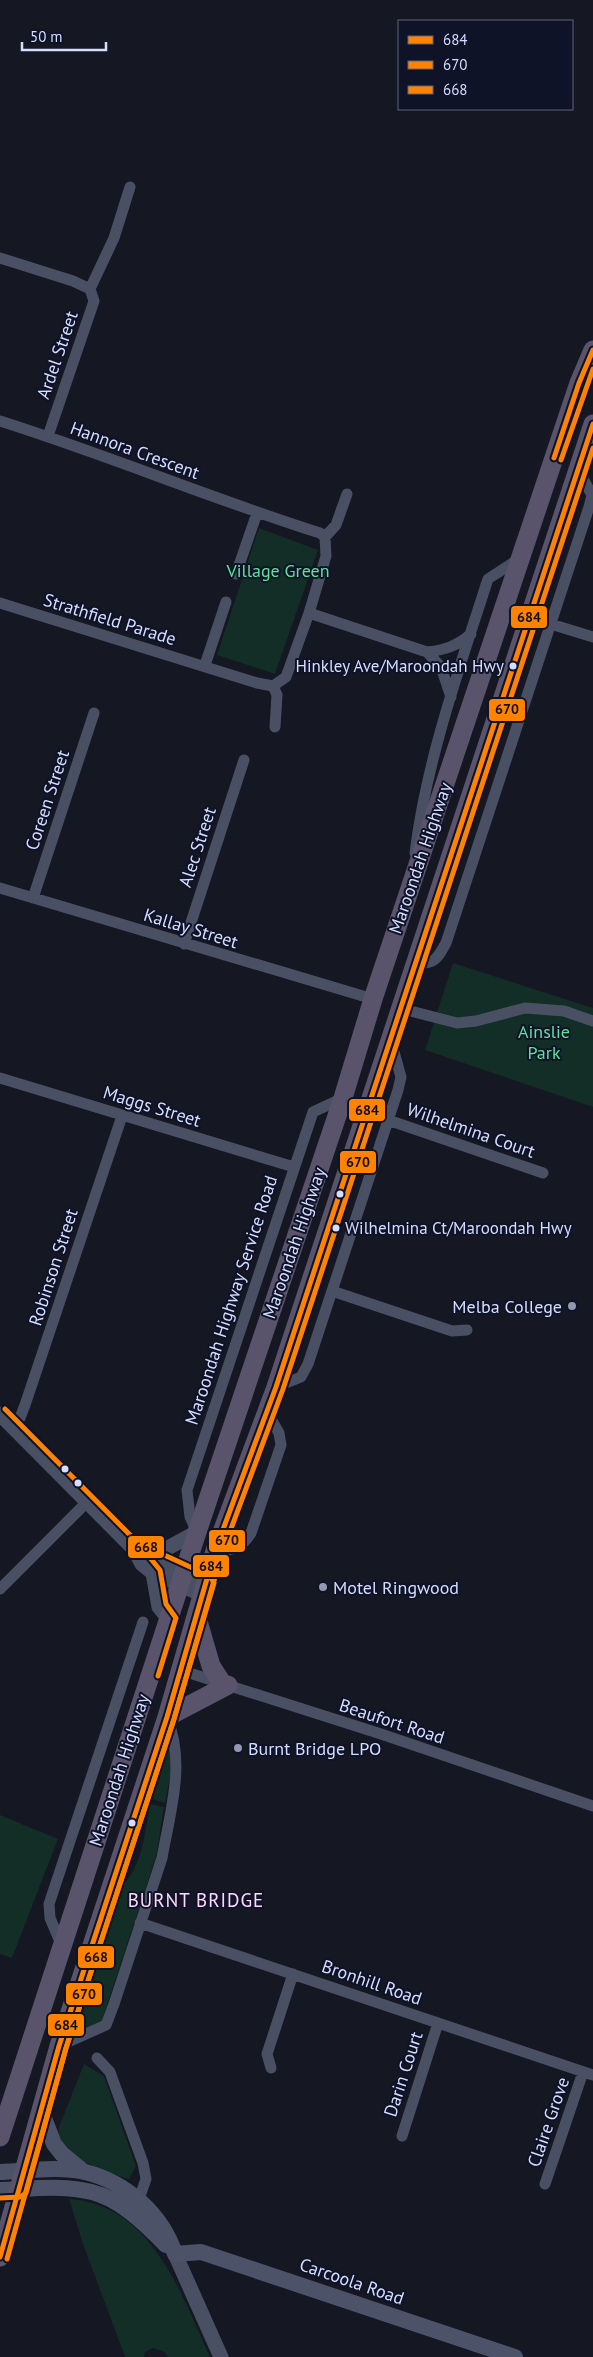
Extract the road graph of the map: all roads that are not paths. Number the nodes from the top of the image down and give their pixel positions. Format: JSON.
{"nodes":[{"id":1,"x":130,"y":187,"type":"dead end"},
{"id":2,"x":0,"y":258,"type":"edge"},
{"id":3,"x":90,"y":289,"type":"junction"},
{"id":4,"x":593,"y":350,"type":"edge"},
{"id":5,"x":0,"y":421,"type":"edge"},
{"id":6,"x":48,"y":436,"type":"junction"},
{"id":7,"x":591,"y":436,"type":"edge"},
{"id":8,"x":560,"y":441,"type":"junction"},
{"id":9,"x":583,"y":466,"type":"edge"},
{"id":10,"x":347,"y":494,"type":"dead end"},
{"id":11,"x":257,"y":513,"type":"junction"},
{"id":12,"x":326,"y":537,"type":"junction"},
{"id":13,"x":520,"y":558,"type":"junction"},
{"id":14,"x":236,"y":574,"type":"dead end"},
{"id":15,"x":226,"y":602,"type":"dead end"},
{"id":16,"x":2,"y":605,"type":"edge"},
{"id":17,"x":309,"y":613,"type":"junction"},
{"id":18,"x":528,"y":617,"type":"junction"},
{"id":19,"x":551,"y":623,"type":"junction"},
{"id":20,"x":471,"y":634,"type":"junction"},
{"id":21,"x":593,"y":637,"type":"edge"},
{"id":22,"x":427,"y":652,"type":"junction"},
{"id":23,"x":205,"y":666,"type":"junction"},
{"id":24,"x":273,"y":686,"type":"junction"},
{"id":25,"x":451,"y":696,"type":"junction"},
{"id":26,"x":94,"y":713,"type":"dead end"},
{"id":27,"x":275,"y":727,"type":"dead end"},
{"id":28,"x":244,"y":760,"type":"dead end"},
{"id":29,"x":411,"y":887,"type":"junction"},
{"id":30,"x":0,"y":888,"type":"edge"},
{"id":31,"x":33,"y":898,"type":"junction"},
{"id":32,"x":184,"y":944,"type":"junction"},
{"id":33,"x":414,"y":964,"type":"junction"},
{"id":34,"x":373,"y":999,"type":"junction"},
{"id":35,"x":399,"y":1008,"type":"junction"},
{"id":36,"x":593,"y":1021,"type":"edge"},
{"id":37,"x":390,"y":1036,"type":"junction"},
{"id":38,"x":0,"y":1078,"type":"edge"},
{"id":39,"x":343,"y":1098,"type":"junction"},
{"id":40,"x":122,"y":1116,"type":"junction"},
{"id":41,"x":388,"y":1120,"type":"junction"},
{"id":42,"x":294,"y":1167,"type":"junction"},
{"id":43,"x":543,"y":1173,"type":"dead end"},
{"id":44,"x":332,"y":1291,"type":"junction"},
{"id":45,"x":467,"y":1330,"type":"dead end"},
{"id":46,"x":276,"y":1387,"type":"junction"},
{"id":47,"x":267,"y":1412,"type":"junction"},
{"id":48,"x":0,"y":1414,"type":"edge"},
{"id":49,"x":12,"y":1426,"type":"junction"},
{"id":50,"x":87,"y":1502,"type":"junction"},
{"id":51,"x":197,"y":1532,"type":"junction"},
{"id":52,"x":134,"y":1549,"type":"junction"},
{"id":53,"x":215,"y":1551,"type":"junction"},
{"id":54,"x":153,"y":1556,"type":"junction"},
{"id":55,"x":153,"y":1573,"type":"junction"},
{"id":56,"x":182,"y":1579,"type":"junction"},
{"id":57,"x":0,"y":1589,"type":"edge"},
{"id":58,"x":205,"y":1590,"type":"junction"},
{"id":59,"x":197,"y":1618,"type":"junction"},
{"id":60,"x":169,"y":1619,"type":"junction"},
{"id":61,"x":143,"y":1622,"type":"dead end"},
{"id":62,"x":155,"y":1662,"type":"junction"},
{"id":63,"x":180,"y":1670,"type":"junction"},
{"id":64,"x":225,"y":1684,"type":"junction"},
{"id":65,"x":167,"y":1717,"type":"junction"},
{"id":66,"x":118,"y":1736,"type":"junction"},
{"id":67,"x":593,"y":1806,"type":"edge"},
{"id":68,"x":140,"y":1923,"type":"junction"},
{"id":69,"x":62,"y":1946,"type":"junction"},
{"id":70,"x":293,"y":1974,"type":"junction"},
{"id":71,"x":438,"y":2023,"type":"junction"},
{"id":72,"x":60,"y":2046,"type":"junction"},
{"id":73,"x":98,"y":2058,"type":"dead end"},
{"id":74,"x":271,"y":2068,"type":"dead end"},
{"id":75,"x":588,"y":2073,"type":"edge"},
{"id":76,"x":41,"y":2110,"type":"junction"},
{"id":77,"x":402,"y":2136,"type":"dead end"},
{"id":78,"x":0,"y":2137,"type":"edge"},
{"id":79,"x":0,"y":2172,"type":"edge"},
{"id":80,"x":84,"y":2172,"type":"junction"},
{"id":81,"x":21,"y":2180,"type":"junction"},
{"id":82,"x":545,"y":2184,"type":"dead end"},
{"id":83,"x":0,"y":2190,"type":"edge"},
{"id":84,"x":135,"y":2206,"type":"junction"},
{"id":85,"x":175,"y":2254,"type":"junction"},
{"id":86,"x":0,"y":2257,"type":"edge"},
{"id":87,"x":490,"y":2353,"type":"edge"},
{"id":88,"x":221,"y":2357,"type":"edge"},
{"id":89,"x":515,"y":2357,"type":"edge"}],
"edges":[{"from":1,"to":3,"type":"street"},
{"from":2,"to":3,"type":"street"},
{"from":3,"to":6,"type":"street","name":"Ardel Street"},
{"from":4,"to":8,"type":"highway","name":"Maroondah Highway"},
{"from":5,"to":6,"type":"street","name":"Hannora Crescent"},
{"from":6,"to":11,"type":"street","name":"Hannora Crescent"},
{"from":7,"to":8,"type":"highway"},
{"from":7,"to":9,"type":"highway","name":"Maroondah Highway"},
{"from":8,"to":13,"type":"highway","name":"Maroondah Highway"},
{"from":9,"to":18,"type":"highway","name":"Maroondah Highway"},
{"from":9,"to":19,"type":"street"},
{"from":10,"to":12,"type":"street"},
{"from":11,"to":12,"type":"street","name":"Hannora Crescent"},
{"from":11,"to":14,"type":"street"},
{"from":12,"to":17,"type":"street"},
{"from":13,"to":20,"type":"street"},
{"from":13,"to":29,"type":"highway","name":"Maroondah Highway"},
{"from":15,"to":23,"type":"street"},
{"from":16,"to":23,"type":"street","name":"Strathfield Parade"},
{"from":17,"to":22,"type":"street"},
{"from":17,"to":24,"type":"street"},
{"from":18,"to":19,"type":"street"},
{"from":18,"to":33,"type":"highway","name":"Maroondah Highway"},
{"from":19,"to":21,"type":"street"},
{"from":19,"to":33,"type":"street"},
{"from":20,"to":22,"type":"street"},
{"from":20,"to":25,"type":"street"},
{"from":22,"to":25,"type":"street"},
{"from":23,"to":24,"type":"street","name":"Strathfield Parade"},
{"from":24,"to":27,"type":"street"},
{"from":25,"to":29,"type":"street"},
{"from":26,"to":31,"type":"street","name":"Coreen Street"},
{"from":28,"to":32,"type":"street","name":"Alec Street"},
{"from":29,"to":34,"type":"highway","name":"Maroondah Highway"},
{"from":30,"to":31,"type":"street","name":"Kallay Street"},
{"from":31,"to":32,"type":"street","name":"Kallay Street"},
{"from":32,"to":34,"type":"street","name":"Kallay Street"},
{"from":33,"to":35,"type":"highway","name":"Maroondah Highway"},
{"from":34,"to":35,"type":"highway"},
{"from":34,"to":39,"type":"highway","name":"Maroondah Highway"},
{"from":35,"to":36,"type":"street"},
{"from":35,"to":37,"type":"highway","name":"Maroondah Highway"},
{"from":37,"to":41,"type":"street"},
{"from":37,"to":46,"type":"highway","name":"Maroondah Highway"},
{"from":38,"to":40,"type":"street","name":"Maggs Street"},
{"from":39,"to":42,"type":"street","name":"Maroondah Highway Service Road"},
{"from":39,"to":51,"type":"highway","name":"Maroondah Highway"},
{"from":40,"to":42,"type":"street","name":"Maggs Street"},
{"from":40,"to":49,"type":"street","name":"Robinson Street"},
{"from":41,"to":43,"type":"street","name":"Wilhelmina Court"},
{"from":41,"to":44,"type":"street"},
{"from":42,"to":51,"type":"street","name":"Maroondah Highway Service Road"},
{"from":44,"to":45,"type":"street"},
{"from":44,"to":46,"type":"street"},
{"from":46,"to":47,"type":"highway","name":"Maroondah Highway"},
{"from":47,"to":53,"type":"highway","name":"Maroondah Highway"},
{"from":47,"to":53,"type":"street"},
{"from":48,"to":49,"type":"street"},
{"from":49,"to":50,"type":"street"},
{"from":50,"to":52,"type":"street"},
{"from":50,"to":57,"type":"street"},
{"from":51,"to":54,"type":"street"},
{"from":51,"to":56,"type":"highway","name":"Maroondah Highway"},
{"from":52,"to":54,"type":"street"},
{"from":52,"to":55,"type":"street"},
{"from":53,"to":58,"type":"highway","name":"Maroondah Highway"},
{"from":54,"to":56,"type":"street"},
{"from":55,"to":56,"type":"street"},
{"from":55,"to":60,"type":"street"},
{"from":56,"to":58,"type":"street"},
{"from":56,"to":60,"type":"highway","name":"Maroondah Highway"},
{"from":58,"to":59,"type":"highway","name":"Maroondah Highway"},
{"from":59,"to":63,"type":"highway","name":"Maroondah Highway"},
{"from":59,"to":64,"type":"highway"},
{"from":60,"to":62,"type":"highway","name":"Maroondah Highway"},
{"from":61,"to":66,"type":"street"},
{"from":62,"to":63,"type":"highway"},
{"from":62,"to":66,"type":"highway","name":"Maroondah Highway"},
{"from":63,"to":64,"type":"street","name":"Beaufort Road"},
{"from":63,"to":65,"type":"highway","name":"Maroondah Highway"},
{"from":64,"to":65,"type":"highway"},
{"from":64,"to":67,"type":"street","name":"Beaufort Road"},
{"from":65,"to":68,"type":"street"},
{"from":65,"to":72,"type":"highway","name":"Maroondah Highway"},
{"from":66,"to":69,"type":"highway","name":"Maroondah Highway"},
{"from":66,"to":69,"type":"street"},
{"from":68,"to":70,"type":"street","name":"Bronhill Road"},
{"from":68,"to":72,"type":"street"},
{"from":69,"to":78,"type":"highway","name":"Maroondah Highway"},
{"from":70,"to":71,"type":"street","name":"Bronhill Road"},
{"from":70,"to":74,"type":"street"},
{"from":71,"to":75,"type":"street","name":"Bronhill Road"},
{"from":71,"to":77,"type":"street","name":"Darin Court"},
{"from":72,"to":76,"type":"highway","name":"Maroondah Highway"},
{"from":73,"to":84,"type":"street"},
{"from":75,"to":82,"type":"street","name":"Claire Grove"},
{"from":76,"to":80,"type":"main road"},
{"from":76,"to":81,"type":"highway","name":"Maroondah Highway"},
{"from":79,"to":81,"type":"main road"},
{"from":80,"to":81,"type":"main road"},
{"from":80,"to":84,"type":"main road"},
{"from":81,"to":83,"type":"main road"},
{"from":81,"to":84,"type":"main road"},
{"from":81,"to":86,"type":"highway","name":"Maroondah Highway"},
{"from":84,"to":85,"type":"main road"},
{"from":85,"to":87,"type":"main road","name":"Carcoola Road"},
{"from":85,"to":88,"type":"street"},
{"from":87,"to":89,"type":"main road","name":"Carcoola Road"}]}
